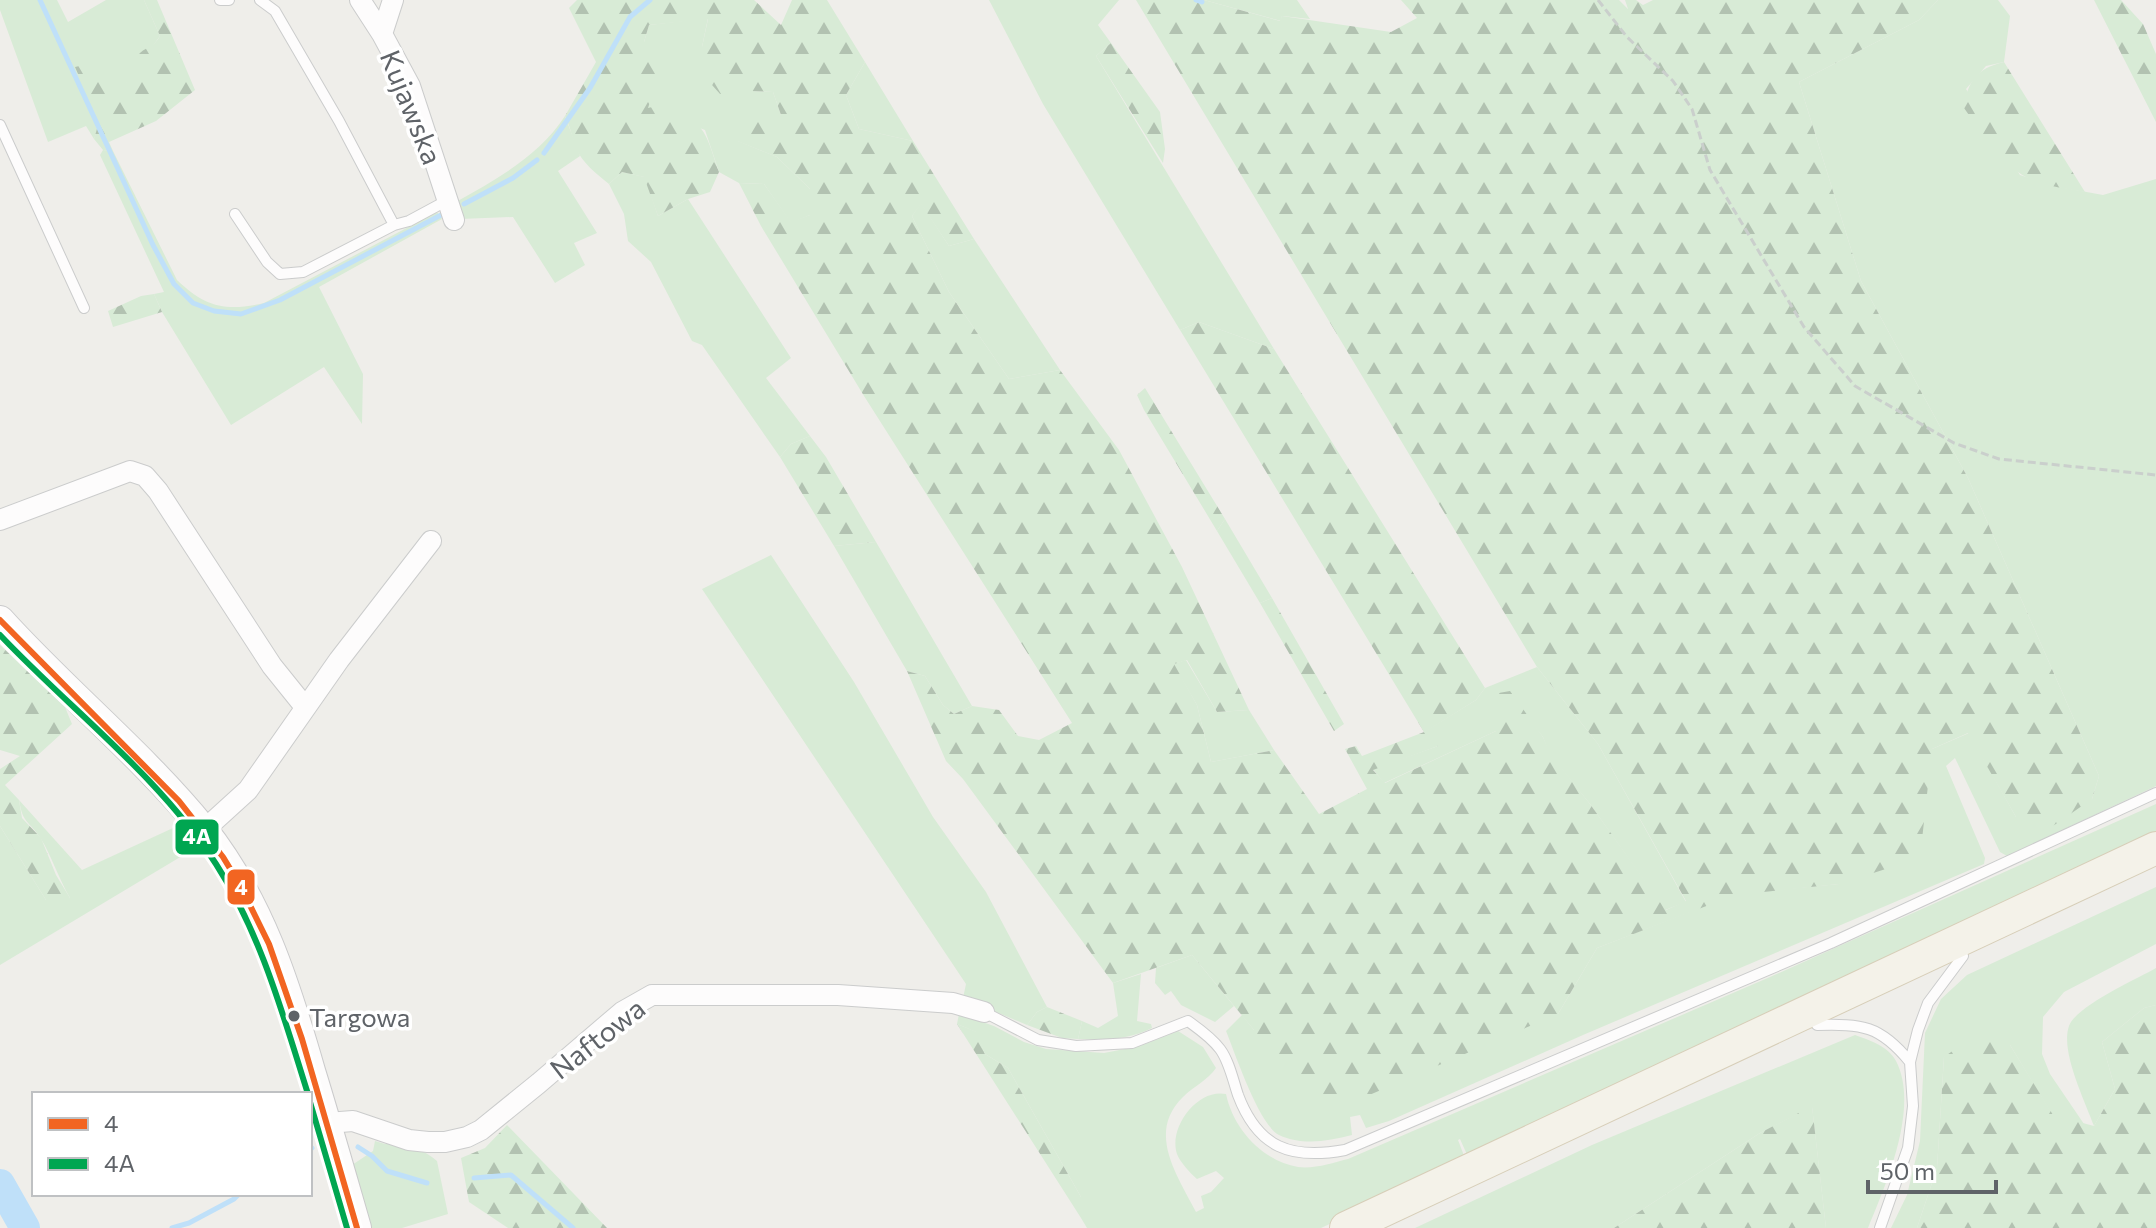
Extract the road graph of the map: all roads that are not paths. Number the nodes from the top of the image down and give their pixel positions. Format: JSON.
{"nodes":[{"id":1,"x":220,"y":0,"type":"edge"},
{"id":2,"x":229,"y":0,"type":"edge"},
{"id":3,"x":260,"y":0,"type":"edge"},
{"id":4,"x":360,"y":0,"type":"edge"},
{"id":5,"x":393,"y":0,"type":"edge"},
{"id":6,"x":382,"y":34,"type":"junction"},
{"id":7,"x":0,"y":125,"type":"edge"},
{"id":8,"x":448,"y":200,"type":"junction"},
{"id":9,"x":235,"y":214,"type":"dead end"},
{"id":10,"x":454,"y":220,"type":"dead end"},
{"id":11,"x":394,"y":225,"type":"junction"},
{"id":12,"x":84,"y":308,"type":"dead end"},
{"id":13,"x":0,"y":520,"type":"edge"},
{"id":14,"x":431,"y":541,"type":"dead end"},
{"id":15,"x":0,"y":620,"type":"edge"},
{"id":16,"x":305,"y":707,"type":"junction"},
{"id":17,"x":2156,"y":793,"type":"edge"},
{"id":18,"x":204,"y":830,"type":"junction"},
{"id":19,"x":2156,"y":848,"type":"edge"},
{"id":20,"x":2156,"y":866,"type":"edge"},
{"id":21,"x":1963,"y":956,"type":"junction"},
{"id":22,"x":984,"y":1012,"type":"joint"},
{"id":23,"x":1817,"y":1025,"type":"junction"},
{"id":24,"x":1910,"y":1062,"type":"junction"},
{"id":25,"x":327,"y":1123,"type":"junction"},
{"id":26,"x":357,"y":1228,"type":"edge"},
{"id":27,"x":1346,"y":1228,"type":"edge"},
{"id":28,"x":1386,"y":1228,"type":"edge"},
{"id":29,"x":1880,"y":1228,"type":"edge"}],
"edges":[{"from":1,"to":2,"type":"lane"},
{"from":3,"to":11,"type":"lane"},
{"from":4,"to":6,"type":"street","name":"Kujawska"},
{"from":5,"to":6,"type":"street"},
{"from":6,"to":8,"type":"street","name":"Kujawska"},
{"from":7,"to":12,"type":"lane"},
{"from":8,"to":10,"type":"street","name":"Kujawska"},
{"from":8,"to":11,"type":"lane"},
{"from":9,"to":11,"type":"lane"},
{"from":13,"to":16,"type":"street"},
{"from":14,"to":16,"type":"street"},
{"from":15,"to":18,"type":"street"},
{"from":16,"to":18,"type":"street"},
{"from":17,"to":22,"type":"lane"},
{"from":18,"to":25,"type":"street"},
{"from":19,"to":27,"type":"main road"},
{"from":20,"to":21,"type":"main road"},
{"from":21,"to":23,"type":"main road"},
{"from":21,"to":24,"type":"lane"},
{"from":22,"to":25,"type":"street","name":"Naftowa"},
{"from":23,"to":24,"type":"lane"},
{"from":23,"to":28,"type":"main road"},
{"from":24,"to":29,"type":"lane"},
{"from":25,"to":26,"type":"street"}]}
